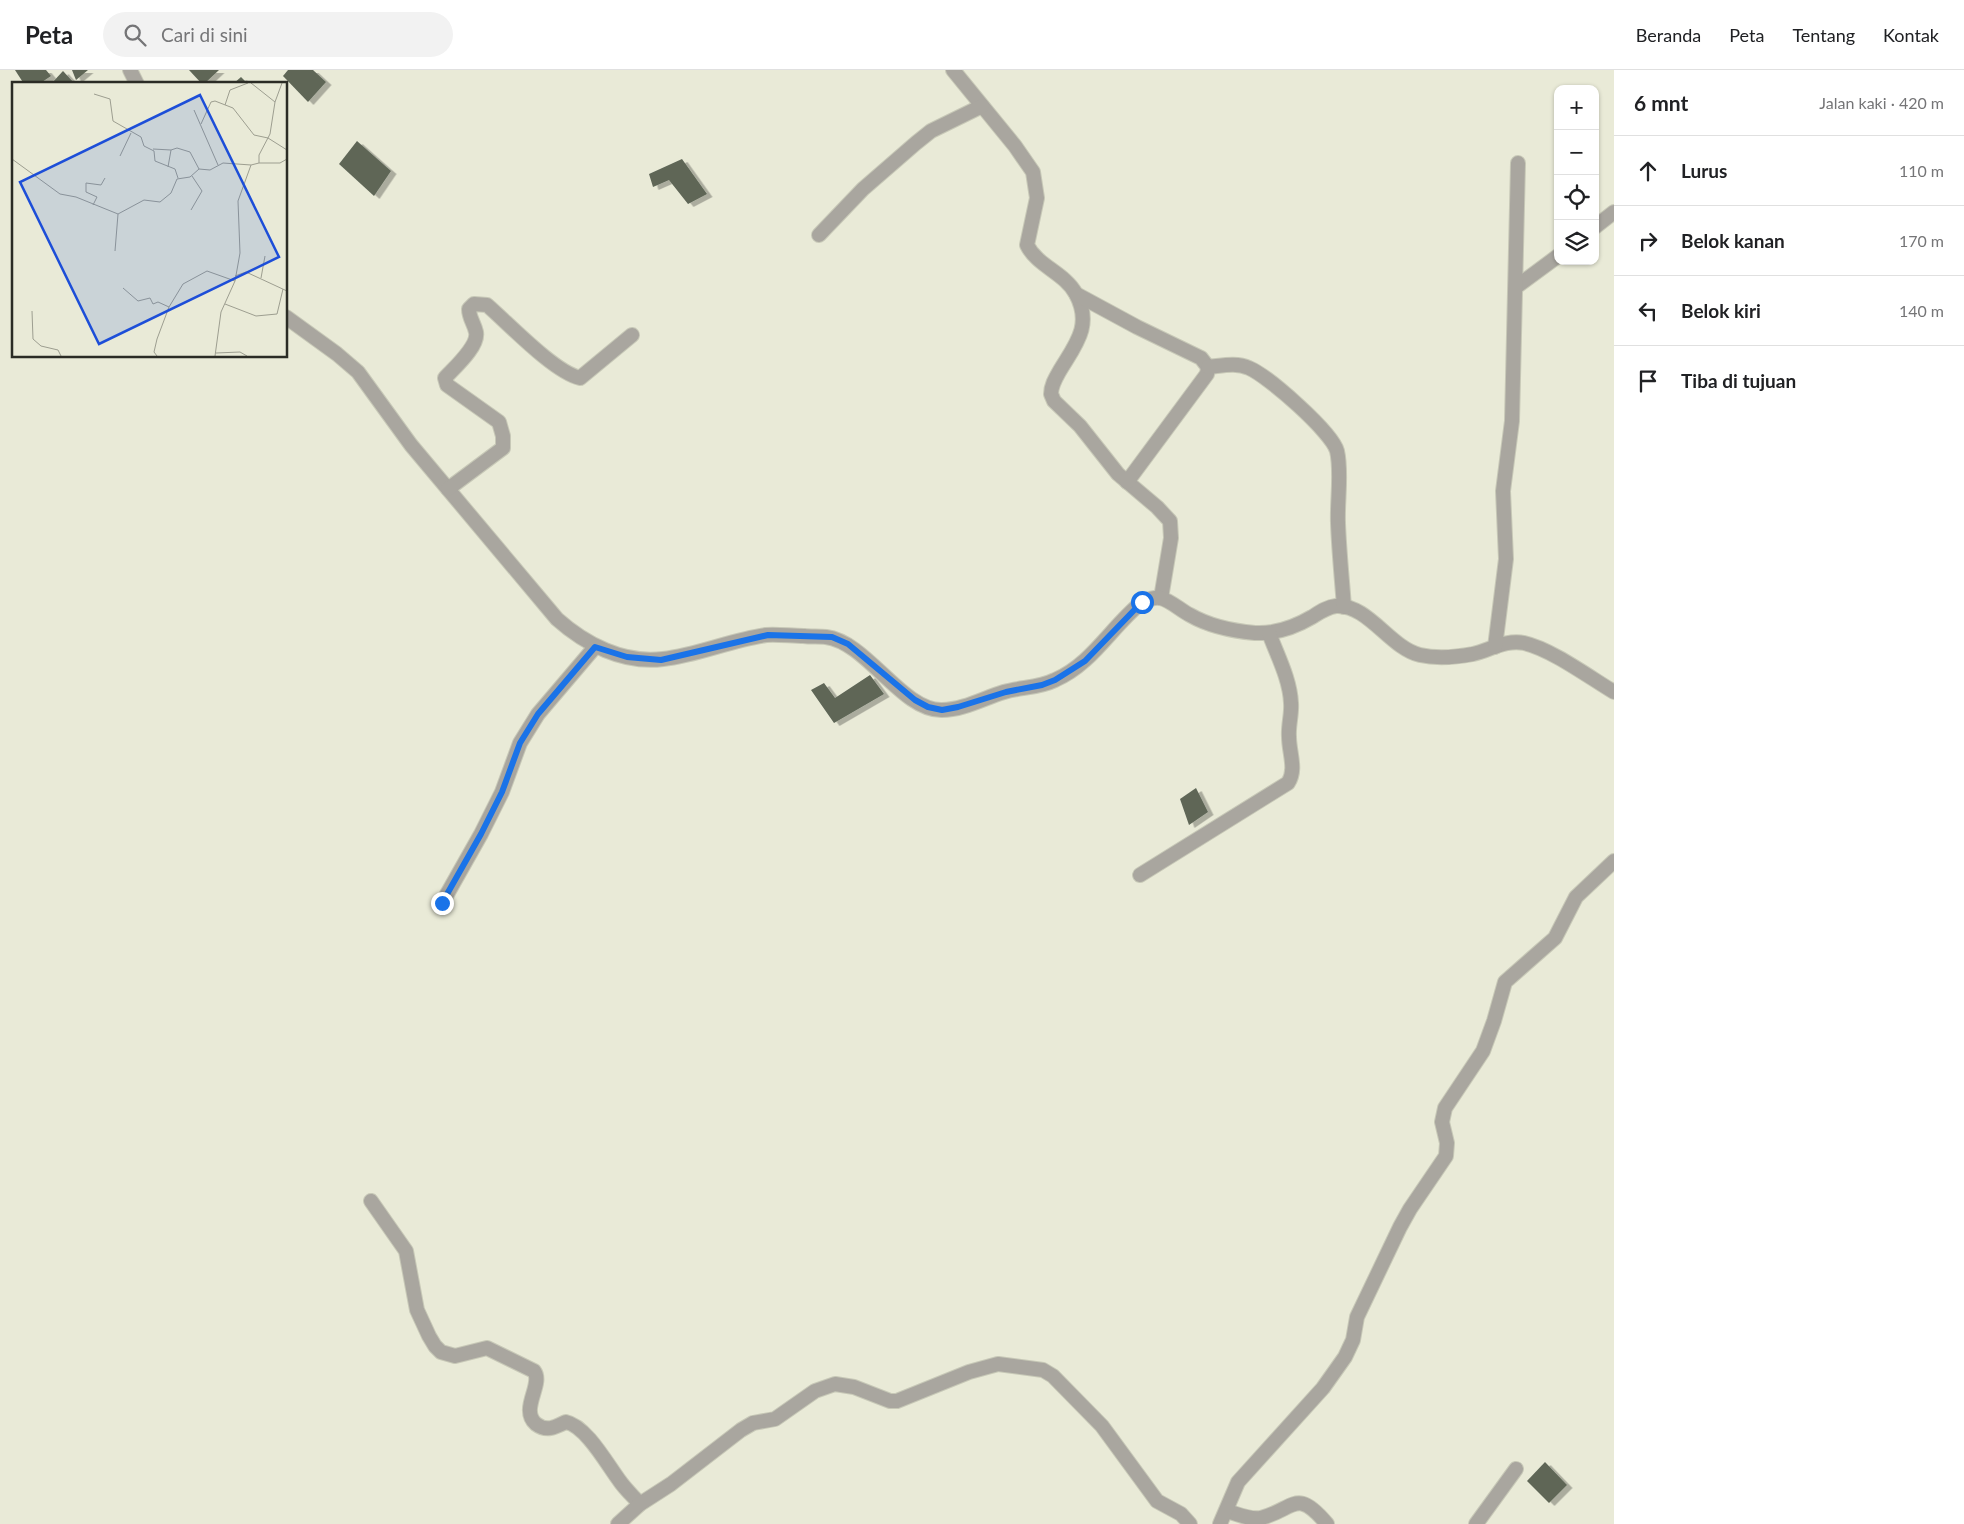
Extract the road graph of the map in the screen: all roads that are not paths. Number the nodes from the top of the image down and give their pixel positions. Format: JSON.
{"nodes":[{"id":1,"x":130,"y":70,"type":"edge"},
{"id":2,"x":953,"y":70,"type":"edge"},
{"id":3,"x":136,"y":82,"type":"edge"},
{"id":4,"x":982,"y":106,"type":"junction"},
{"id":5,"x":1518,"y":163,"type":"dead end"},
{"id":6,"x":1614,"y":212,"type":"edge"},
{"id":7,"x":1599,"y":224,"type":"edge"},
{"id":8,"x":819,"y":235,"type":"dead end"},
{"id":9,"x":1554,"y":259,"type":"edge"},
{"id":10,"x":1516,"y":287,"type":"junction"},
{"id":11,"x":1076,"y":294,"type":"junction"},
{"id":12,"x":288,"y":318,"type":"edge"},
{"id":13,"x":632,"y":335,"type":"dead end"},
{"id":14,"x":1208,"y":367,"type":"junction"},
{"id":15,"x":1127,"y":482,"type":"junction"},
{"id":16,"x":448,"y":490,"type":"junction"},
{"id":17,"x":1161,"y":598,"type":"junction"},
{"id":18,"x":1344,"y":607,"type":"junction"},
{"id":19,"x":1270,"y":633,"type":"junction"},
{"id":20,"x":595,"y":647,"type":"junction"},
{"id":21,"x":1495,"y":647,"type":"junction"},
{"id":22,"x":1614,"y":692,"type":"edge"},
{"id":23,"x":1614,"y":861,"type":"edge"},
{"id":24,"x":1140,"y":875,"type":"dead end"},
{"id":25,"x":442,"y":903,"type":"dead end"},
{"id":26,"x":371,"y":1201,"type":"dead end"},
{"id":27,"x":1516,"y":1469,"type":"dead end"},
{"id":28,"x":640,"y":1504,"type":"junction"},
{"id":29,"x":1227,"y":1511,"type":"junction"},
{"id":30,"x":618,"y":1524,"type":"edge"},
{"id":31,"x":1190,"y":1524,"type":"edge"},
{"id":32,"x":1220,"y":1524,"type":"edge"},
{"id":33,"x":1327,"y":1524,"type":"edge"},
{"id":34,"x":1476,"y":1524,"type":"edge"}],
"edges":[{"from":1,"to":3,"type":"street"},
{"from":2,"to":4,"type":"street"},
{"from":4,"to":8,"type":"street"},
{"from":4,"to":11,"type":"street"},
{"from":5,"to":10,"type":"street"},
{"from":6,"to":7,"type":"street"},
{"from":9,"to":10,"type":"street"},
{"from":10,"to":21,"type":"street"},
{"from":11,"to":14,"type":"street"},
{"from":11,"to":15,"type":"street"},
{"from":12,"to":16,"type":"street"},
{"from":13,"to":16,"type":"street"},
{"from":14,"to":15,"type":"street"},
{"from":14,"to":18,"type":"street"},
{"from":15,"to":17,"type":"street"},
{"from":16,"to":20,"type":"street"},
{"from":17,"to":19,"type":"street"},
{"from":17,"to":20,"type":"street"},
{"from":18,"to":19,"type":"street"},
{"from":18,"to":21,"type":"street"},
{"from":19,"to":24,"type":"street"},
{"from":20,"to":25,"type":"street"},
{"from":21,"to":22,"type":"street"},
{"from":23,"to":29,"type":"street"},
{"from":26,"to":28,"type":"street"},
{"from":27,"to":34,"type":"street"},
{"from":28,"to":30,"type":"street"},
{"from":28,"to":31,"type":"street"},
{"from":29,"to":32,"type":"street"},
{"from":29,"to":33,"type":"street"}]}
